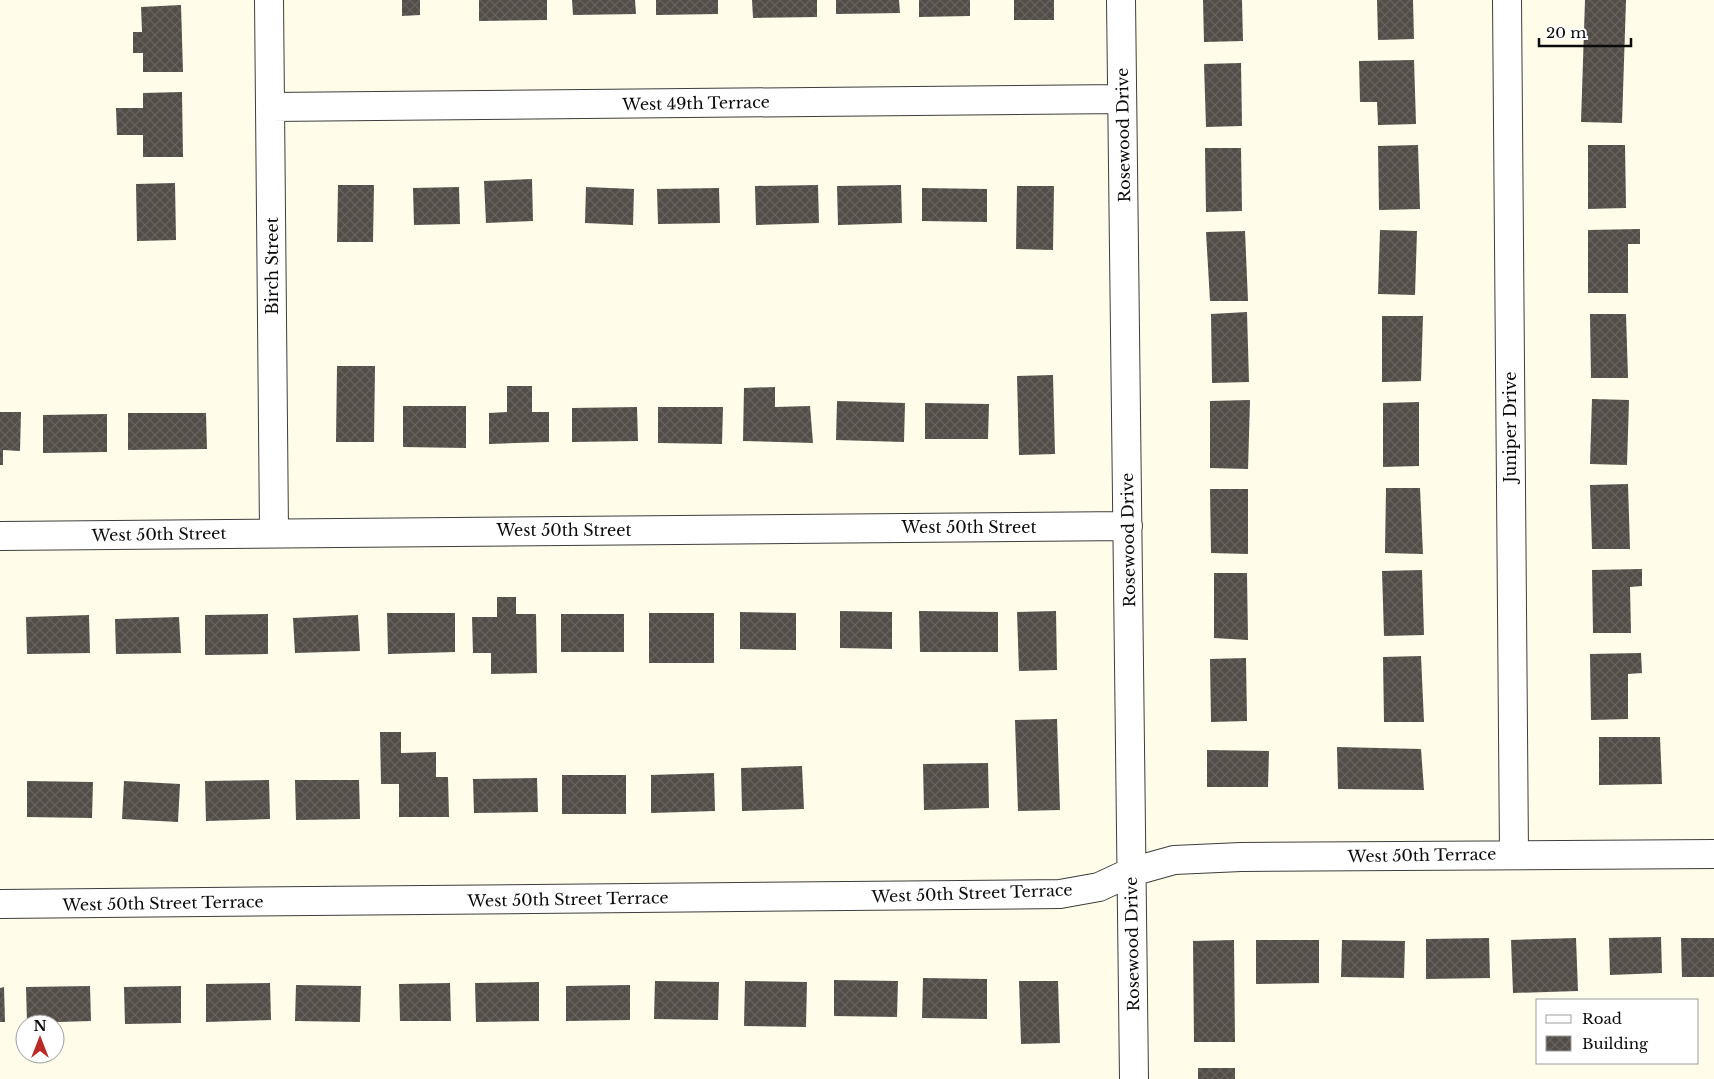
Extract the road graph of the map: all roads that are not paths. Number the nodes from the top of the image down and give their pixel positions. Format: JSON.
{"nodes":[{"id":1,"x":269,"y":0,"type":"edge"},
{"id":2,"x":1121,"y":0,"type":"edge"},
{"id":3,"x":1507,"y":0,"type":"edge"},
{"id":4,"x":1122,"y":99,"type":"junction"},
{"id":5,"x":271,"y":107,"type":"junction"},
{"id":6,"x":1128,"y":526,"type":"junction"},
{"id":7,"x":274,"y":532,"type":"junction"},
{"id":8,"x":0,"y":536,"type":"edge"},
{"id":9,"x":1514,"y":854,"type":"junction"},
{"id":10,"x":1714,"y":854,"type":"edge"},
{"id":11,"x":1131,"y":872,"type":"junction"},
{"id":12,"x":0,"y":904,"type":"edge"},
{"id":13,"x":1134,"y":1079,"type":"edge"}],
"edges":[{"from":1,"to":5,"type":"street","name":"Birch Street"},
{"from":2,"to":4,"type":"street","name":"Rosewood Drive"},
{"from":3,"to":9,"type":"street","name":"Juniper Drive"},
{"from":4,"to":5,"type":"street","name":"West 49th Terrace"},
{"from":4,"to":6,"type":"street","name":"Rosewood Drive"},
{"from":5,"to":7,"type":"street","name":"Birch Street"},
{"from":6,"to":7,"type":"street","name":"West 50th Street"},
{"from":6,"to":11,"type":"street","name":"Rosewood Drive"},
{"from":7,"to":8,"type":"street","name":"West 50th Street"},
{"from":9,"to":10,"type":"street","name":"West 50th Terrace"},
{"from":9,"to":11,"type":"street","name":"West 50th Terrace"},
{"from":11,"to":12,"type":"street","name":"West 50th Street Terrace"},
{"from":11,"to":13,"type":"street","name":"Rosewood Drive"}]}
